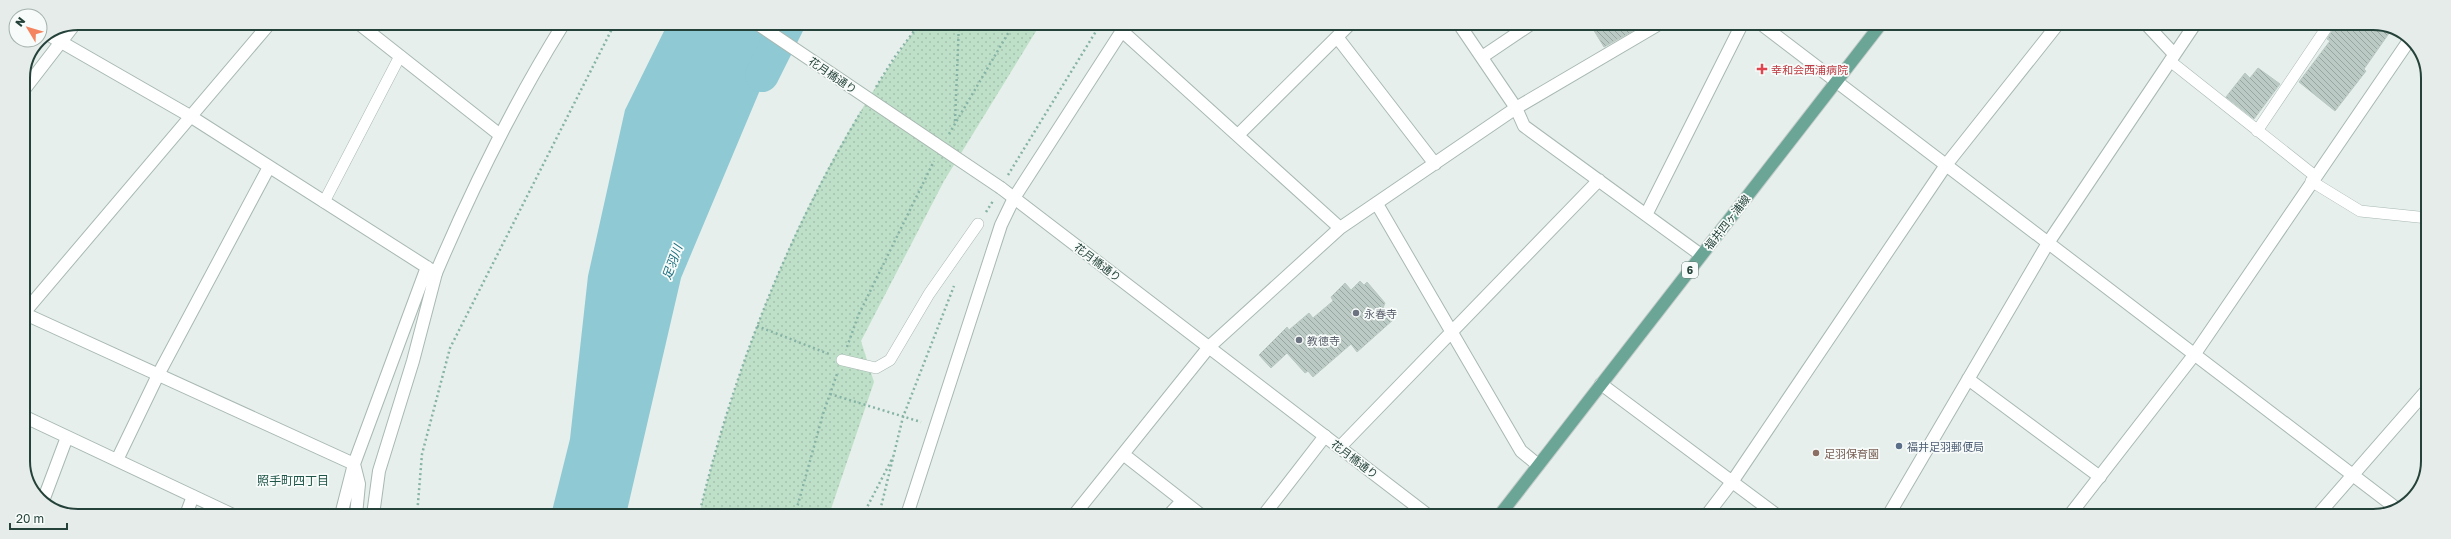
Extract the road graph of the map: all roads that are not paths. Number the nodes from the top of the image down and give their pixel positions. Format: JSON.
{"nodes":[{"id":1,"x":264,"y":30,"type":"edge"},
{"id":2,"x":367,"y":30,"type":"edge"},
{"id":3,"x":560,"y":30,"type":"edge"},
{"id":4,"x":766,"y":30,"type":"edge"},
{"id":5,"x":1122,"y":30,"type":"edge"},
{"id":6,"x":1127,"y":30,"type":"edge"},
{"id":7,"x":1344,"y":30,"type":"edge"},
{"id":8,"x":1463,"y":30,"type":"edge"},
{"id":9,"x":1522,"y":30,"type":"edge"},
{"id":10,"x":1641,"y":30,"type":"edge"},
{"id":11,"x":1739,"y":30,"type":"edge"},
{"id":12,"x":1769,"y":30,"type":"edge"},
{"id":13,"x":1877,"y":30,"type":"edge"},
{"id":14,"x":2053,"y":30,"type":"edge"},
{"id":15,"x":2151,"y":30,"type":"edge"},
{"id":16,"x":2191,"y":30,"type":"edge"},
{"id":17,"x":2325,"y":30,"type":"edge"},
{"id":18,"x":69,"y":31,"type":"edge"},
{"id":19,"x":53,"y":37,"type":"edge"},
{"id":20,"x":1337,"y":37,"type":"junction"},
{"id":21,"x":60,"y":42,"type":"junction"},
{"id":22,"x":2407,"y":44,"type":"edge"},
{"id":23,"x":400,"y":56,"type":"junction"},
{"id":24,"x":1482,"y":57,"type":"junction"},
{"id":25,"x":2172,"y":58,"type":"junction"},
{"id":26,"x":1837,"y":81,"type":"junction"},
{"id":27,"x":30,"y":82,"type":"edge"},
{"id":28,"x":1516,"y":108,"type":"junction"},
{"id":29,"x":190,"y":116,"type":"junction"},
{"id":30,"x":2257,"y":131,"type":"junction"},
{"id":31,"x":500,"y":135,"type":"junction"},
{"id":32,"x":1238,"y":135,"type":"junction"},
{"id":33,"x":1435,"y":164,"type":"junction"},
{"id":34,"x":1946,"y":165,"type":"junction"},
{"id":35,"x":269,"y":167,"type":"junction"},
{"id":36,"x":2313,"y":178,"type":"junction"},
{"id":37,"x":1599,"y":180,"type":"junction"},
{"id":38,"x":1014,"y":198,"type":"junction"},
{"id":39,"x":324,"y":202,"type":"junction"},
{"id":40,"x":1377,"y":204,"type":"junction"},
{"id":41,"x":1646,"y":215,"type":"junction"},
{"id":42,"x":2421,"y":217,"type":"edge"},
{"id":43,"x":978,"y":224,"type":"road end"},
{"id":44,"x":1340,"y":228,"type":"junction"},
{"id":45,"x":2048,"y":243,"type":"junction"},
{"id":46,"x":1701,"y":255,"type":"junction"},
{"id":47,"x":431,"y":270,"type":"junction"},
{"id":48,"x":30,"y":306,"type":"edge"},
{"id":49,"x":30,"y":316,"type":"edge"},
{"id":50,"x":1452,"y":332,"type":"junction"},
{"id":51,"x":1209,"y":347,"type":"junction"},
{"id":52,"x":2194,"y":355,"type":"junction"},
{"id":53,"x":842,"y":360,"type":"road end"},
{"id":54,"x":158,"y":375,"type":"junction"},
{"id":55,"x":1968,"y":379,"type":"junction"},
{"id":56,"x":1601,"y":384,"type":"junction"},
{"id":57,"x":2421,"y":397,"type":"edge"},
{"id":58,"x":30,"y":419,"type":"edge"},
{"id":59,"x":1325,"y":436,"type":"junction"},
{"id":60,"x":67,"y":437,"type":"junction"},
{"id":61,"x":1340,"y":447,"type":"junction"},
{"id":62,"x":1123,"y":454,"type":"junction"},
{"id":63,"x":117,"y":460,"type":"junction"},
{"id":64,"x":354,"y":464,"type":"junction"},
{"id":65,"x":1538,"y":465,"type":"junction"},
{"id":66,"x":2352,"y":475,"type":"junction"},
{"id":67,"x":2100,"y":477,"type":"junction"},
{"id":68,"x":1732,"y":482,"type":"junction"},
{"id":69,"x":45,"y":496,"type":"edge"},
{"id":70,"x":192,"y":496,"type":"junction"},
{"id":71,"x":1182,"y":501,"type":"junction"},
{"id":72,"x":2392,"y":505,"type":"edge"},
{"id":73,"x":188,"y":509,"type":"edge"},
{"id":74,"x":220,"y":509,"type":"edge"},
{"id":75,"x":343,"y":509,"type":"edge"},
{"id":76,"x":357,"y":509,"type":"edge"},
{"id":77,"x":374,"y":509,"type":"edge"},
{"id":78,"x":909,"y":509,"type":"edge"},
{"id":79,"x":1079,"y":509,"type":"edge"},
{"id":80,"x":1175,"y":509,"type":"edge"},
{"id":81,"x":1192,"y":509,"type":"edge"},
{"id":82,"x":1268,"y":509,"type":"edge"},
{"id":83,"x":1420,"y":509,"type":"edge"},
{"id":84,"x":1504,"y":509,"type":"edge"},
{"id":85,"x":1711,"y":509,"type":"edge"},
{"id":86,"x":1769,"y":509,"type":"edge"},
{"id":87,"x":1892,"y":509,"type":"edge"},
{"id":88,"x":2075,"y":509,"type":"edge"},
{"id":89,"x":2323,"y":509,"type":"edge"}],
"edges":[{"from":1,"to":29,"type":"street"},
{"from":2,"to":23,"type":"street"},
{"from":3,"to":31,"type":"street"},
{"from":4,"to":38,"type":"street","name":"花月橋通り","bridge":true},
{"from":5,"to":38,"type":"street"},
{"from":6,"to":32,"type":"street"},
{"from":7,"to":20,"type":"street"},
{"from":8,"to":24,"type":"street"},
{"from":9,"to":24,"type":"street"},
{"from":10,"to":28,"type":"street"},
{"from":11,"to":41,"type":"street"},
{"from":12,"to":26,"type":"street"},
{"from":13,"to":26,"type":"main road","name":"福井四ヶ浦線","number":"6"},
{"from":14,"to":34,"type":"street"},
{"from":15,"to":25,"type":"street"},
{"from":16,"to":25,"type":"street"},
{"from":17,"to":30,"type":"lane"},
{"from":18,"to":21,"type":"street"},
{"from":19,"to":21,"type":"street"},
{"from":20,"to":32,"type":"street"},
{"from":20,"to":33,"type":"street"},
{"from":21,"to":27,"type":"street"},
{"from":21,"to":29,"type":"street"},
{"from":22,"to":36,"type":"street"},
{"from":23,"to":31,"type":"street"},
{"from":23,"to":39,"type":"lane"},
{"from":24,"to":28,"type":"street"},
{"from":25,"to":30,"type":"lane"},
{"from":25,"to":45,"type":"street"},
{"from":26,"to":34,"type":"street"},
{"from":26,"to":46,"type":"main road","name":"福井四ヶ浦線","number":"6"},
{"from":28,"to":33,"type":"street"},
{"from":28,"to":37,"type":"street"},
{"from":29,"to":35,"type":"street"},
{"from":29,"to":48,"type":"street"},
{"from":30,"to":36,"type":"lane"},
{"from":31,"to":47,"type":"street"},
{"from":32,"to":44,"type":"street"},
{"from":33,"to":40,"type":"street"},
{"from":34,"to":45,"type":"street"},
{"from":34,"to":68,"type":"street"},
{"from":35,"to":39,"type":"street"},
{"from":35,"to":54,"type":"street"},
{"from":36,"to":42,"type":"lane"},
{"from":36,"to":52,"type":"street"},
{"from":37,"to":41,"type":"street"},
{"from":37,"to":50,"type":"street"},
{"from":38,"to":51,"type":"street","name":"花月橋通り"},
{"from":38,"to":78,"type":"street"},
{"from":39,"to":47,"type":"street"},
{"from":40,"to":44,"type":"street"},
{"from":40,"to":50,"type":"street"},
{"from":41,"to":46,"type":"street"},
{"from":43,"to":53,"type":"lane"},
{"from":44,"to":51,"type":"street"},
{"from":45,"to":52,"type":"street"},
{"from":45,"to":55,"type":"street"},
{"from":46,"to":56,"type":"main road","name":"福井四ヶ浦線","number":"6"},
{"from":47,"to":64,"type":"street"},
{"from":47,"to":77,"type":"street"},
{"from":49,"to":54,"type":"street"},
{"from":50,"to":61,"type":"street"},
{"from":50,"to":65,"type":"street"},
{"from":51,"to":59,"type":"street","name":"花月橋通り"},
{"from":51,"to":62,"type":"street"},
{"from":52,"to":66,"type":"street"},
{"from":52,"to":67,"type":"street"},
{"from":54,"to":63,"type":"street"},
{"from":54,"to":64,"type":"street"},
{"from":55,"to":67,"type":"street"},
{"from":55,"to":87,"type":"street"},
{"from":56,"to":65,"type":"main road","name":"福井四ヶ浦線","number":"6"},
{"from":56,"to":68,"type":"street"},
{"from":57,"to":66,"type":"street"},
{"from":58,"to":60,"type":"street"},
{"from":59,"to":61,"type":"street","name":"花月橋通り"},
{"from":59,"to":82,"type":"street"},
{"from":60,"to":63,"type":"street"},
{"from":60,"to":69,"type":"street"},
{"from":61,"to":83,"type":"street","name":"花月橋通り"},
{"from":62,"to":71,"type":"street"},
{"from":62,"to":79,"type":"street"},
{"from":63,"to":70,"type":"street"},
{"from":64,"to":75,"type":"street"},
{"from":64,"to":76,"type":"street"},
{"from":65,"to":84,"type":"main road","name":"福井四ヶ浦線","number":"6"},
{"from":66,"to":72,"type":"street"},
{"from":66,"to":89,"type":"street"},
{"from":67,"to":88,"type":"street"},
{"from":68,"to":85,"type":"street"},
{"from":68,"to":86,"type":"street"},
{"from":70,"to":73,"type":"street"},
{"from":70,"to":74,"type":"street"},
{"from":71,"to":80,"type":"street"},
{"from":71,"to":81,"type":"street"}]}
